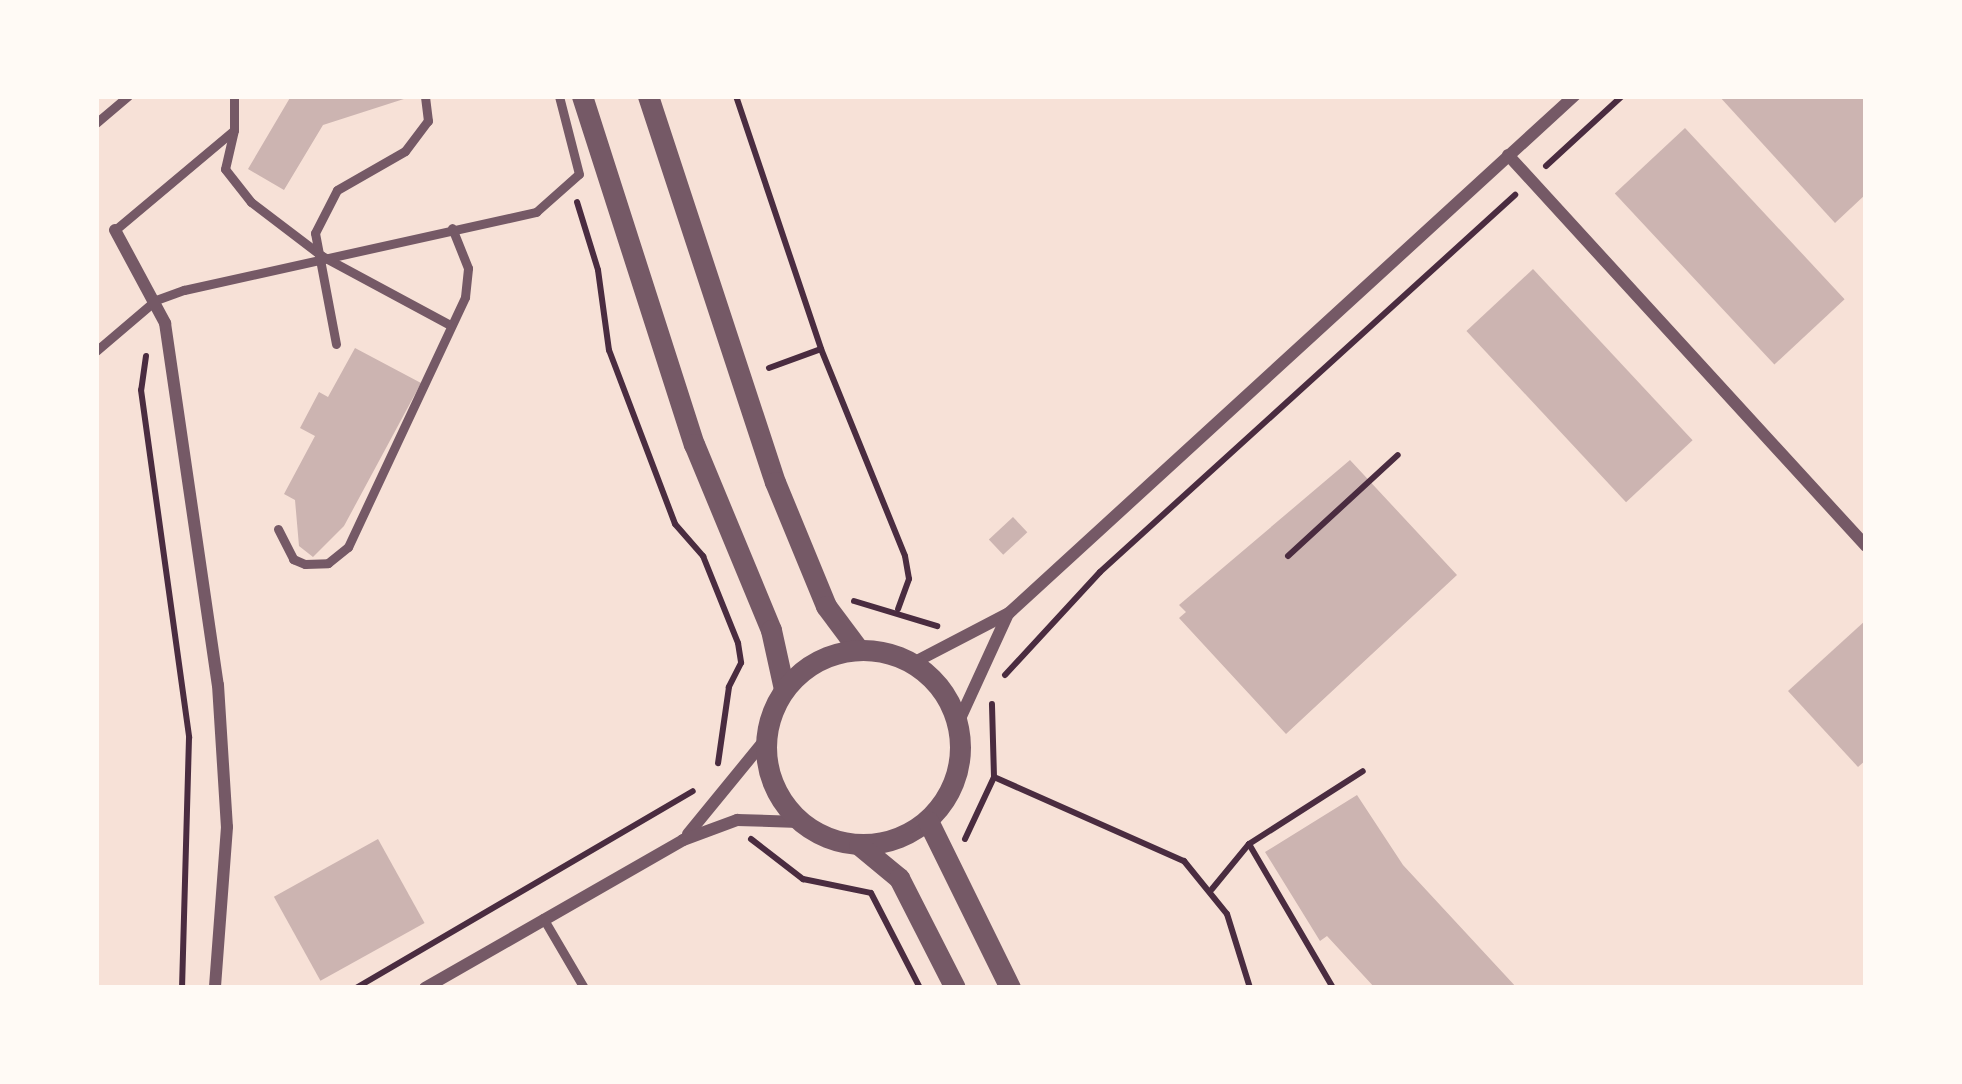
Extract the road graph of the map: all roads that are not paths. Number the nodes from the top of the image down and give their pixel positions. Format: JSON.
{"nodes":[{"id":1,"x":128,"y":96,"type":"edge"},
{"id":2,"x":234,"y":96,"type":"edge"},
{"id":3,"x":424,"y":96,"type":"edge"},
{"id":4,"x":559,"y":96,"type":"edge"},
{"id":5,"x":582,"y":96,"type":"edge"},
{"id":6,"x":648,"y":96,"type":"edge"},
{"id":7,"x":1574,"y":96,"type":"edge"},
{"id":8,"x":96,"y":123,"type":"edge"},
{"id":9,"x":234,"y":130,"type":"junction"},
{"id":10,"x":1508,"y":155,"type":"junction"},
{"id":11,"x":452,"y":228,"type":"junction"},
{"id":12,"x":115,"y":230,"type":"joint"},
{"id":13,"x":322,"y":256,"type":"junction"},
{"id":14,"x":155,"y":300,"type":"junction"},
{"id":15,"x":450,"y":325,"type":"junction"},
{"id":16,"x":336,"y":344,"type":"dead end"},
{"id":17,"x":96,"y":350,"type":"edge"},
{"id":18,"x":278,"y":529,"type":"dead end"},
{"id":19,"x":1866,"y":546,"type":"edge"},
{"id":20,"x":1009,"y":613,"type":"junction"},
{"id":21,"x":858,"y":650,"type":"junction"},
{"id":22,"x":913,"y":663,"type":"junction"},
{"id":23,"x":784,"y":689,"type":"junction"},
{"id":24,"x":958,"y":723,"type":"junction"},
{"id":25,"x":765,"y":740,"type":"junction"},
{"id":26,"x":799,"y":821,"type":"junction"},
{"id":27,"x":928,"y":821,"type":"junction"},
{"id":28,"x":683,"y":839,"type":"junction"},
{"id":29,"x":859,"y":845,"type":"junction"},
{"id":30,"x":543,"y":918,"type":"junction"},
{"id":31,"x":214,"y":988,"type":"edge"},
{"id":32,"x":425,"y":988,"type":"edge"},
{"id":33,"x":584,"y":988,"type":"edge"},
{"id":34,"x":955,"y":988,"type":"edge"},
{"id":35,"x":1010,"y":988,"type":"edge"}],
"edges":[{"from":1,"to":8,"type":"lane"},
{"from":2,"to":9,"type":"lane"},
{"from":3,"to":13,"type":"lane"},
{"from":4,"to":11,"type":"lane"},
{"from":5,"to":23,"type":"street"},
{"from":6,"to":21,"type":"street"},
{"from":7,"to":10,"type":"street"},
{"from":9,"to":12,"type":"lane"},
{"from":9,"to":13,"type":"lane"},
{"from":10,"to":19,"type":"street"},
{"from":10,"to":20,"type":"street"},
{"from":11,"to":13,"type":"lane"},
{"from":11,"to":15,"type":"lane"},
{"from":12,"to":14,"type":"street"},
{"from":13,"to":14,"type":"lane"},
{"from":13,"to":15,"type":"lane"},
{"from":13,"to":16,"type":"lane"},
{"from":14,"to":17,"type":"lane"},
{"from":14,"to":31,"type":"street"},
{"from":15,"to":18,"type":"lane"},
{"from":20,"to":22,"type":"street"},
{"from":20,"to":24,"type":"street"},
{"from":21,"to":22,"type":"street"},
{"from":21,"to":23,"type":"street"},
{"from":22,"to":24,"type":"street"},
{"from":23,"to":25,"type":"street"},
{"from":24,"to":27,"type":"street"},
{"from":25,"to":26,"type":"street"},
{"from":25,"to":28,"type":"street"},
{"from":26,"to":28,"type":"street"},
{"from":26,"to":29,"type":"street"},
{"from":27,"to":29,"type":"street"},
{"from":27,"to":35,"type":"street"},
{"from":28,"to":30,"type":"street"},
{"from":29,"to":34,"type":"street"},
{"from":30,"to":32,"type":"street"},
{"from":30,"to":33,"type":"lane"}]}
